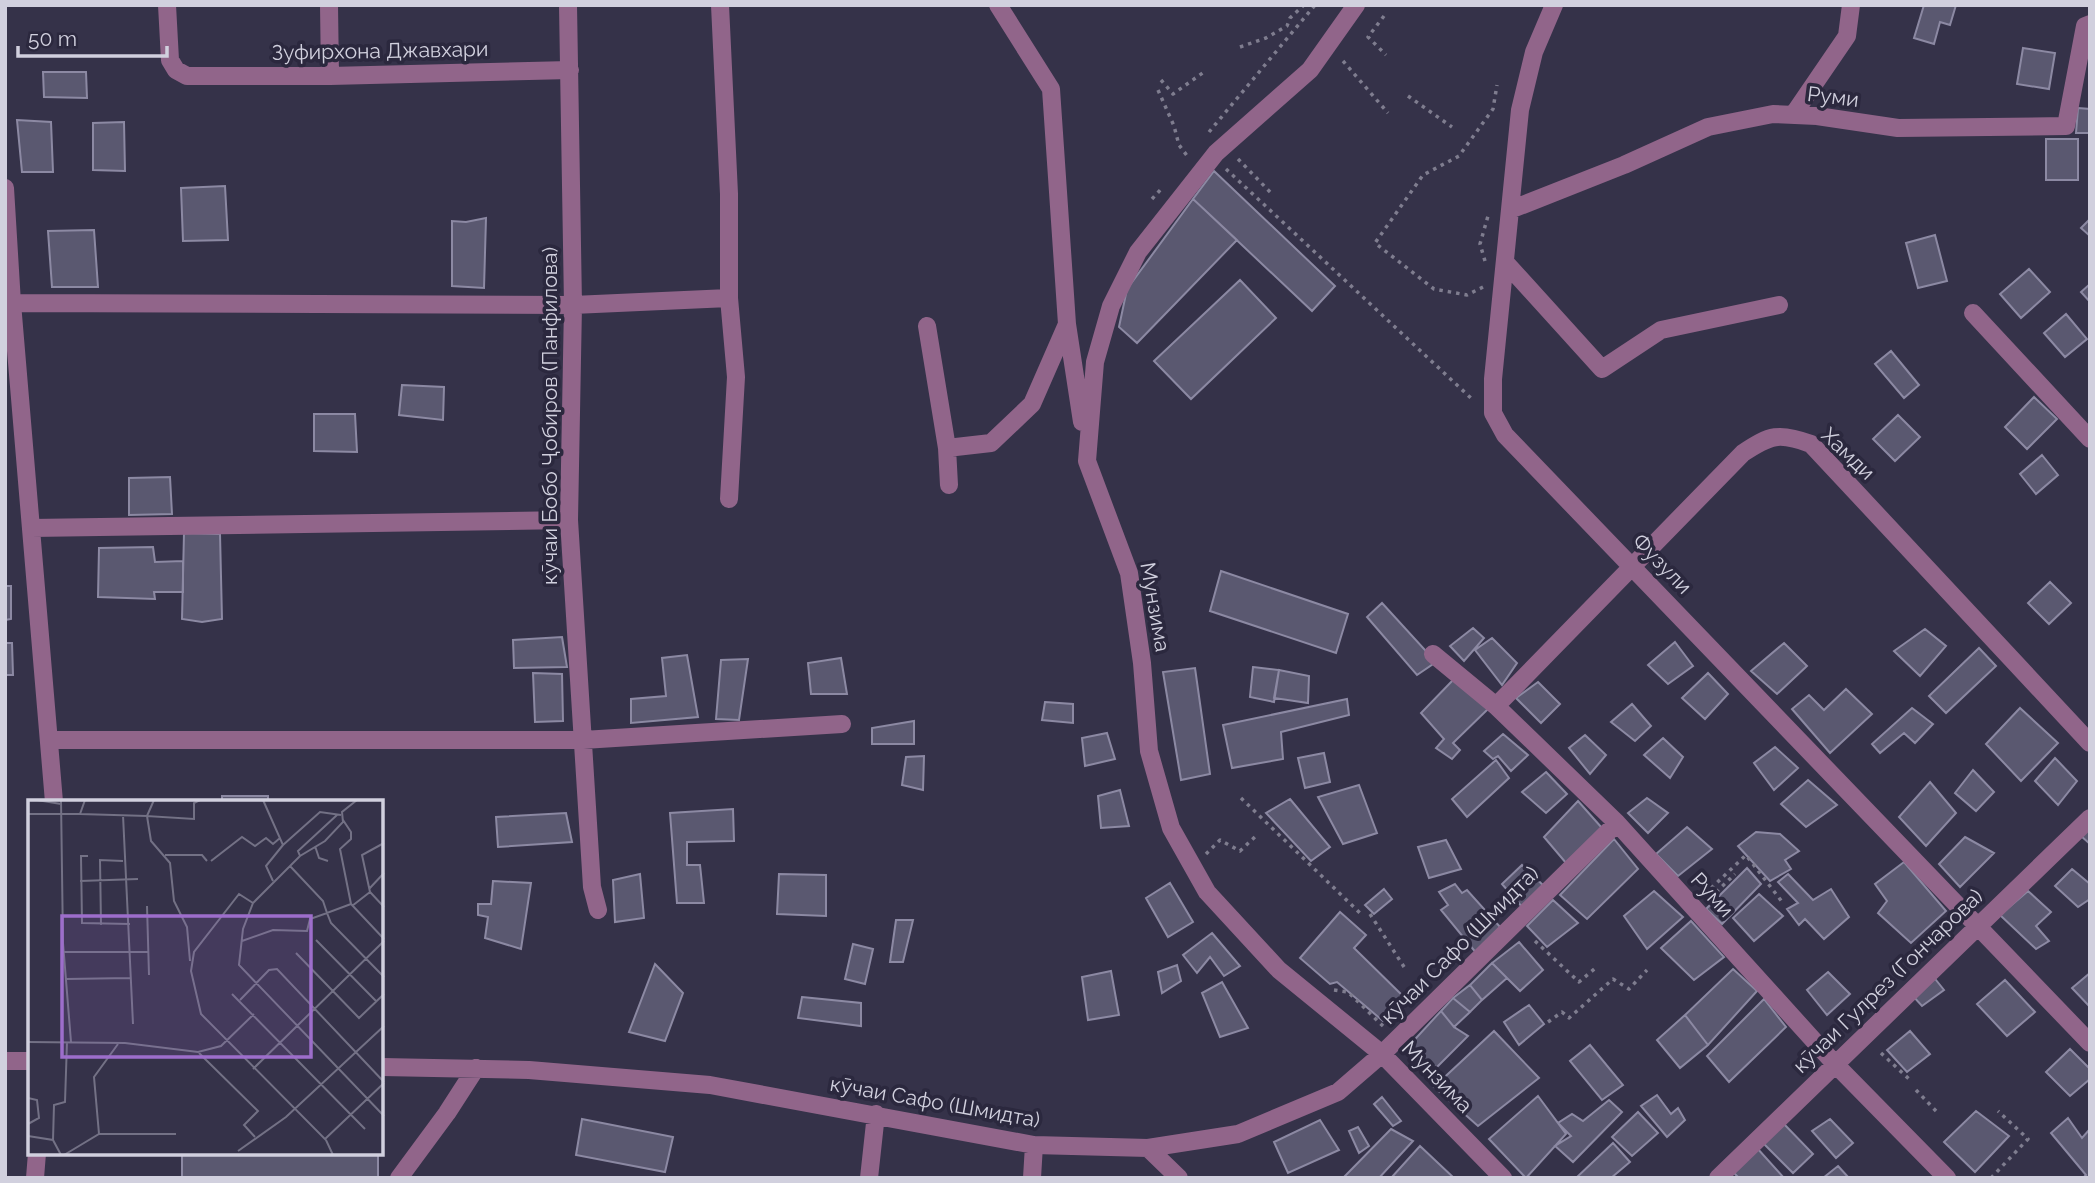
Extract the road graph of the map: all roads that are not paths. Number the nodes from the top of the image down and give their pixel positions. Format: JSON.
{"nodes":[{"id":1,"x":167,"y":5,"type":"edge"},
{"id":2,"x":329,"y":5,"type":"edge"},
{"id":3,"x":568,"y":5,"type":"edge"},
{"id":4,"x":720,"y":5,"type":"edge"},
{"id":5,"x":998,"y":5,"type":"edge"},
{"id":6,"x":1356,"y":5,"type":"edge"},
{"id":7,"x":1554,"y":5,"type":"edge"},
{"id":8,"x":1851,"y":5,"type":"edge"},
{"id":9,"x":2087,"y":25,"type":"edge"},
{"id":10,"x":570,"y":70,"type":"junction"},
{"id":11,"x":330,"y":76,"type":"junction"},
{"id":12,"x":1793,"y":115,"type":"junction"},
{"id":13,"x":5,"y":188,"type":"edge"},
{"id":14,"x":1510,"y":210,"type":"junction"},
{"id":15,"x":1505,"y":261,"type":"junction"},
{"id":16,"x":729,"y":298,"type":"junction"},
{"id":17,"x":12,"y":303,"type":"junction"},
{"id":18,"x":573,"y":305,"type":"junction"},
{"id":19,"x":1779,"y":305,"type":"dead end"},
{"id":20,"x":1973,"y":313,"type":"dead end"},
{"id":21,"x":1068,"y":324,"type":"junction"},
{"id":22,"x":927,"y":326,"type":"dead end"},
{"id":23,"x":2090,"y":439,"type":"edge"},
{"id":24,"x":947,"y":448,"type":"junction"},
{"id":25,"x":1087,"y":461,"type":"junction"},
{"id":26,"x":949,"y":485,"type":"dead end"},
{"id":27,"x":729,"y":499,"type":"dead end"},
{"id":28,"x":569,"y":520,"type":"junction"},
{"id":29,"x":31,"y":528,"type":"junction"},
{"id":30,"x":1632,"y":566,"type":"junction"},
{"id":31,"x":1433,"y":654,"type":"dead end"},
{"id":32,"x":1496,"y":706,"type":"junction"},
{"id":33,"x":842,"y":724,"type":"dead end"},
{"id":34,"x":49,"y":740,"type":"junction"},
{"id":35,"x":583,"y":740,"type":"junction"},
{"id":36,"x":2090,"y":744,"type":"edge"},
{"id":37,"x":54,"y":800,"type":"edge"},
{"id":38,"x":2090,"y":817,"type":"edge"},
{"id":39,"x":1616,"y":823,"type":"junction"},
{"id":40,"x":598,"y":910,"type":"dead end"},
{"id":41,"x":1978,"y":926,"type":"junction"},
{"id":42,"x":2090,"y":1042,"type":"edge"},
{"id":43,"x":1382,"y":1054,"type":"junction"},
{"id":44,"x":5,"y":1061,"type":"edge"},
{"id":45,"x":28,"y":1061,"type":"edge"},
{"id":46,"x":1835,"y":1064,"type":"junction"},
{"id":47,"x":383,"y":1067,"type":"edge"},
{"id":48,"x":476,"y":1068,"type":"junction"},
{"id":49,"x":876,"y":1114,"type":"junction"},
{"id":50,"x":1034,"y":1145,"type":"junction"},
{"id":51,"x":1147,"y":1147,"type":"junction"},
{"id":52,"x":37,"y":1155,"type":"edge"},
{"id":53,"x":35,"y":1178,"type":"edge"},
{"id":54,"x":399,"y":1178,"type":"edge"},
{"id":55,"x":869,"y":1178,"type":"edge"},
{"id":56,"x":1032,"y":1178,"type":"edge"},
{"id":57,"x":1179,"y":1178,"type":"edge"},
{"id":58,"x":1503,"y":1178,"type":"edge"},
{"id":59,"x":1718,"y":1178,"type":"edge"},
{"id":60,"x":1947,"y":1178,"type":"edge"}],
"edges":[{"from":1,"to":11,"type":"street","name":"Зуфирхона Джавхари"},
{"from":2,"to":11,"type":"street"},
{"from":3,"to":10,"type":"street","name":"кӯчаи Бобо Ҷобиров (Панфилова)"},
{"from":4,"to":16,"type":"street"},
{"from":5,"to":21,"type":"street"},
{"from":6,"to":25,"type":"street","name":"Мунзима"},
{"from":7,"to":14,"type":"street","name":"Фузули"},
{"from":8,"to":12,"type":"street"},
{"from":9,"to":12,"type":"street","name":"Руми"},
{"from":10,"to":11,"type":"street","name":"Зуфирхона Джавхари"},
{"from":10,"to":18,"type":"street","name":"кӯчаи Бобо Ҷобиров (Панфилова)"},
{"from":12,"to":14,"type":"street","name":"Руми"},
{"from":13,"to":17,"type":"street"},
{"from":14,"to":15,"type":"street","name":"Фузули"},
{"from":15,"to":19,"type":"street"},
{"from":15,"to":30,"type":"street","name":"Фузули"},
{"from":16,"to":18,"type":"street"},
{"from":16,"to":27,"type":"street"},
{"from":17,"to":18,"type":"street"},
{"from":17,"to":29,"type":"street"},
{"from":18,"to":28,"type":"street","name":"кӯчаи Бобо Ҷобиров (Панфилова)"},
{"from":20,"to":23,"type":"street"},
{"from":21,"to":24,"type":"street"},
{"from":21,"to":25,"type":"street"},
{"from":22,"to":24,"type":"street"},
{"from":24,"to":26,"type":"street"},
{"from":25,"to":43,"type":"street","name":"Мунзима"},
{"from":28,"to":29,"type":"street"},
{"from":28,"to":35,"type":"street","name":"кӯчаи Бобо Ҷобиров (Панфилова)"},
{"from":29,"to":34,"type":"street"},
{"from":30,"to":32,"type":"street","name":"Хамди"},
{"from":30,"to":36,"type":"street","name":"Хамди"},
{"from":30,"to":41,"type":"street","name":"Фузули"},
{"from":31,"to":32,"type":"street","name":"Руми"},
{"from":32,"to":39,"type":"street","name":"Руми"},
{"from":33,"to":35,"type":"street"},
{"from":34,"to":35,"type":"street"},
{"from":34,"to":37,"type":"street"},
{"from":35,"to":40,"type":"street","name":"кӯчаи Бобо Ҷобиров (Панфилова)"},
{"from":38,"to":41,"type":"street","name":"кӯчаи Гулрез (Гончарова)"},
{"from":39,"to":43,"type":"street","name":"кӯчаи Сафо (Шмидта)"},
{"from":39,"to":46,"type":"street","name":"Руми"},
{"from":41,"to":42,"type":"street","name":"Фузули"},
{"from":41,"to":46,"type":"street","name":"кӯчаи Гулрез (Гончарова)"},
{"from":43,"to":51,"type":"street","name":"кӯчаи Сафо (Шмидта)"},
{"from":43,"to":58,"type":"street","name":"Мунзима"},
{"from":44,"to":45,"type":"street"},
{"from":46,"to":59,"type":"street","name":"кӯчаи Гулрез (Гончарова)"},
{"from":46,"to":60,"type":"street","name":"Руми"},
{"from":47,"to":48,"type":"street","name":"кӯчаи Сафо (Шмидта)"},
{"from":48,"to":49,"type":"street","name":"кӯчаи Сафо (Шмидта)"},
{"from":48,"to":54,"type":"street"},
{"from":49,"to":50,"type":"street","name":"кӯчаи Сафо (Шмидта)"},
{"from":49,"to":55,"type":"street"},
{"from":50,"to":51,"type":"street","name":"кӯчаи Сафо (Шмидта)"},
{"from":50,"to":56,"type":"street"},
{"from":51,"to":57,"type":"street"},
{"from":52,"to":53,"type":"street"}]}
